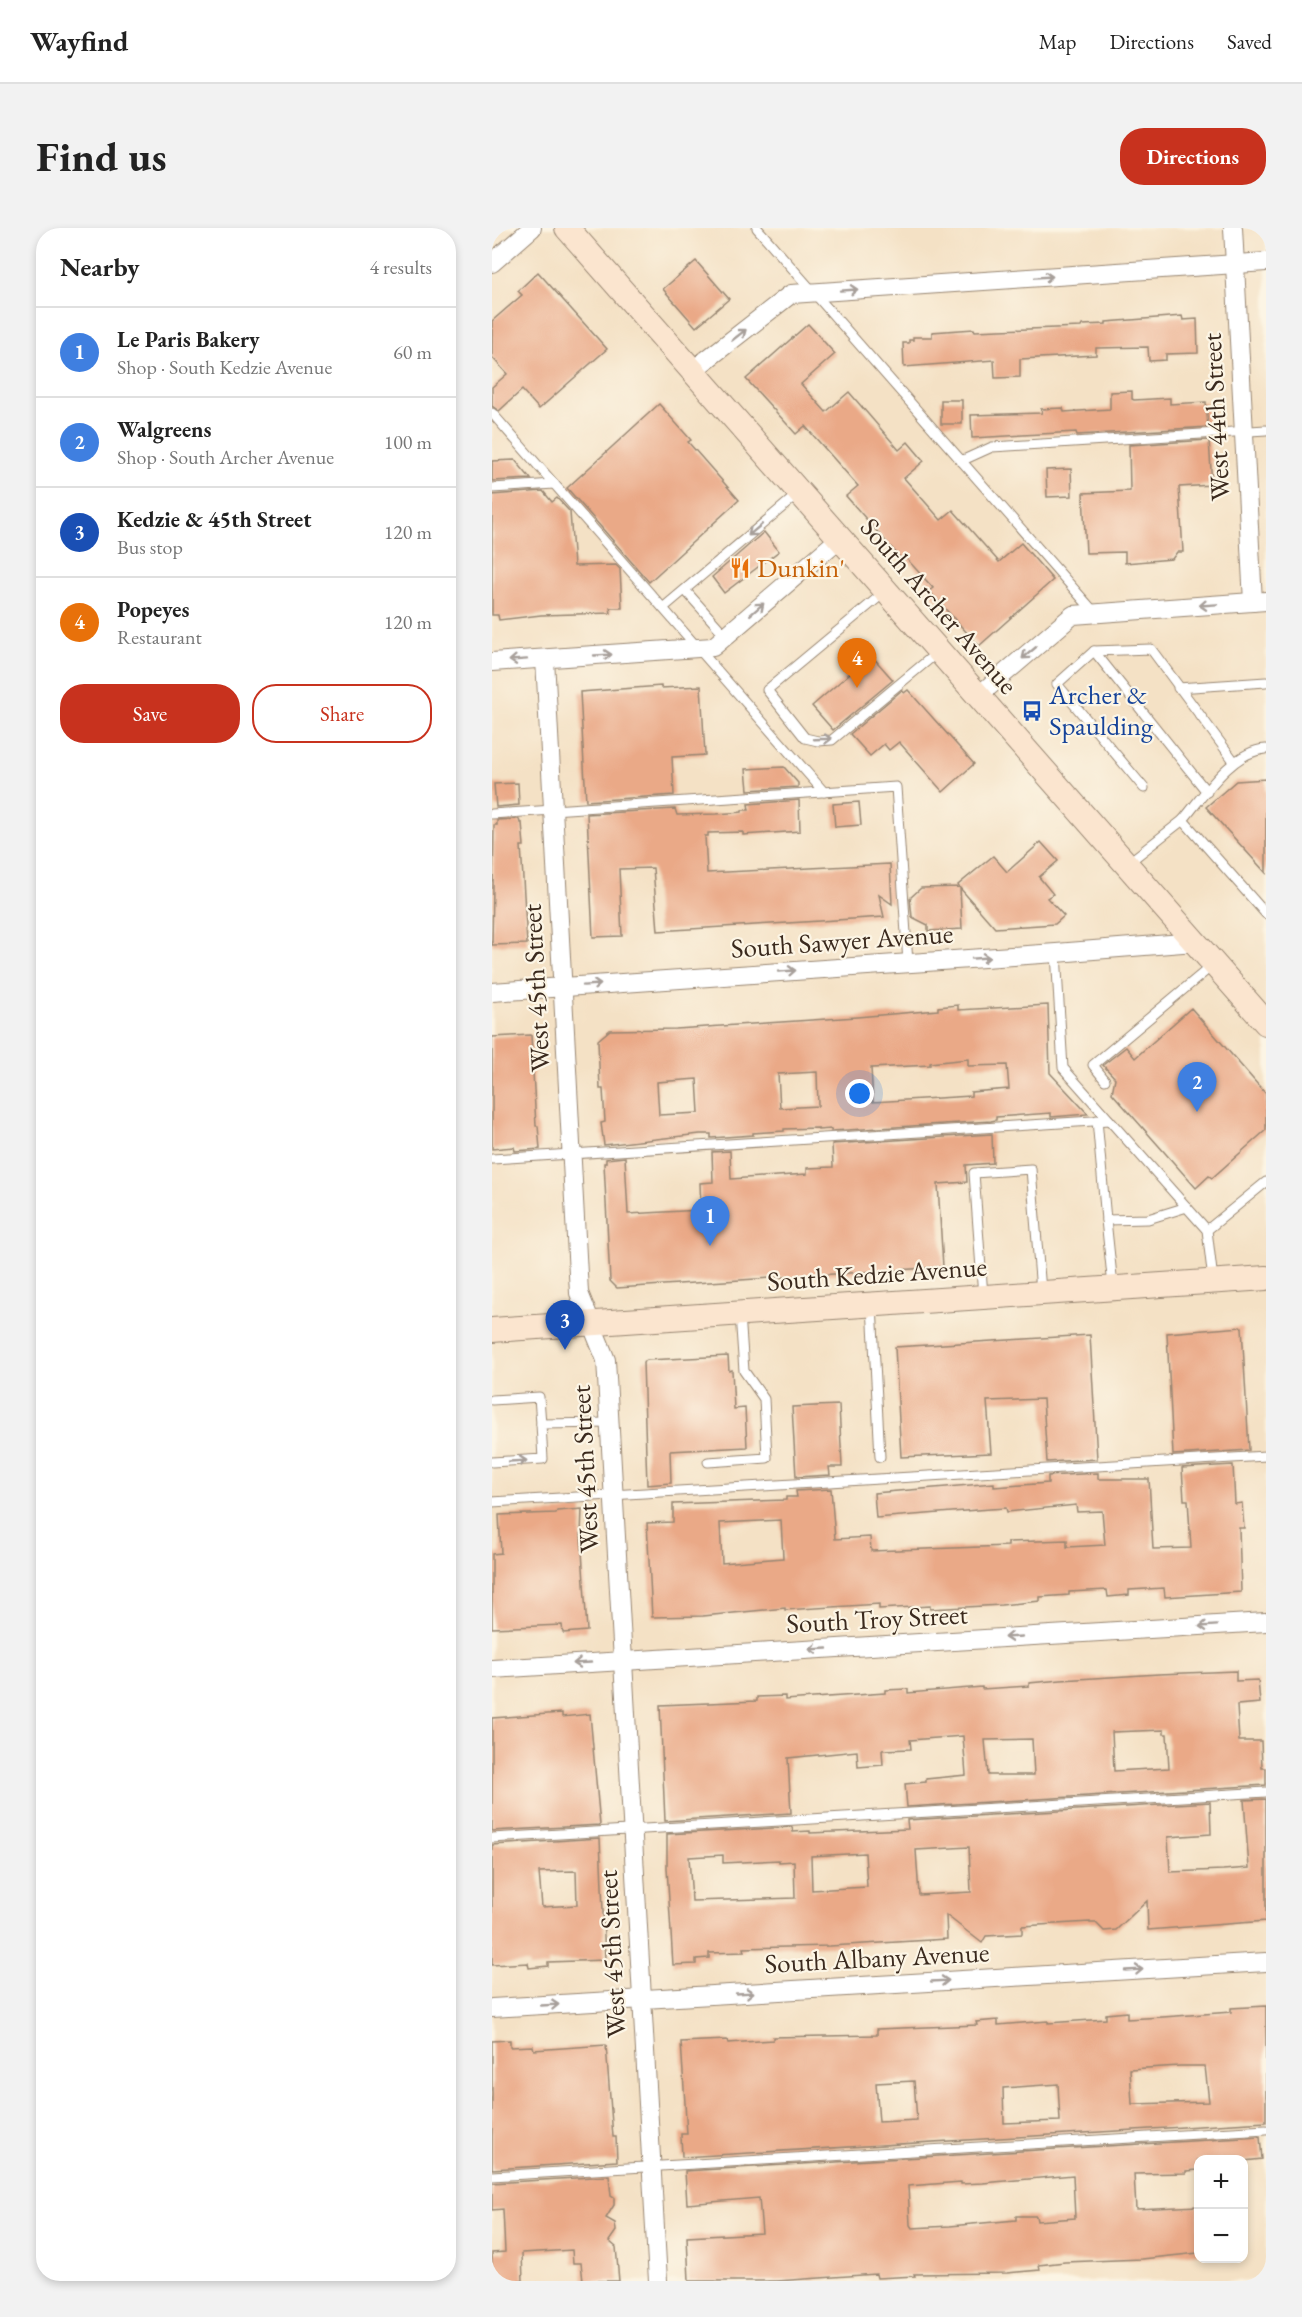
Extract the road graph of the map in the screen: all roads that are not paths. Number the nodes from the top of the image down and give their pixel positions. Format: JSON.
{"nodes":[{"id":1,"x":532,"y":228,"type":"edge"},
{"id":2,"x":567,"y":228,"type":"edge"},
{"id":3,"x":757,"y":228,"type":"edge"},
{"id":4,"x":1233,"y":228,"type":"edge"},
{"id":5,"x":1266,"y":262,"type":"edge"},
{"id":6,"x":492,"y":263,"type":"edge"},
{"id":7,"x":1236,"y":264,"type":"junction"},
{"id":8,"x":813,"y":292,"type":"junction"},
{"id":9,"x":692,"y":371,"type":"junction"},
{"id":10,"x":492,"y":413,"type":"edge"},
{"id":11,"x":1266,"y":430,"type":"edge"},
{"id":12,"x":1244,"y":431,"type":"junction"},
{"id":13,"x":961,"y":461,"type":"junction"},
{"id":14,"x":554,"y":484,"type":"junction"},
{"id":15,"x":492,"y":489,"type":"edge"},
{"id":16,"x":800,"y":492,"type":"junction"},
{"id":17,"x":840,"y":538,"type":"junction"},
{"id":18,"x":685,"y":590,"type":"junction"},
{"id":19,"x":886,"y":591,"type":"junction"},
{"id":20,"x":1260,"y":602,"type":"edge"},
{"id":21,"x":663,"y":608,"type":"junction"},
{"id":22,"x":1095,"y":613,"type":"junction"},
{"id":23,"x":726,"y":636,"type":"junction"},
{"id":24,"x":699,"y":649,"type":"junction"},
{"id":25,"x":939,"y":651,"type":"junction"},
{"id":26,"x":1094,"y":651,"type":"junction"},
{"id":27,"x":545,"y":659,"type":"junction"},
{"id":28,"x":492,"y":662,"type":"edge"},
{"id":29,"x":1266,"y":682,"type":"edge"},
{"id":30,"x":1178,"y":688,"type":"junction"},
{"id":31,"x":978,"y":696,"type":"junction"},
{"id":32,"x":1266,"y":749,"type":"edge"},
{"id":33,"x":1234,"y":761,"type":"junction"},
{"id":34,"x":1144,"y":788,"type":"dead end"},
{"id":35,"x":824,"y":792,"type":"junction"},
{"id":36,"x":1207,"y":792,"type":"junction"},
{"id":37,"x":553,"y":810,"type":"junction"},
{"id":38,"x":492,"y":814,"type":"edge"},
{"id":39,"x":1183,"y":820,"type":"junction"},
{"id":40,"x":1126,"y":864,"type":"junction"},
{"id":41,"x":1266,"y":914,"type":"edge"},
{"id":42,"x":1195,"y":942,"type":"junction"},
{"id":43,"x":1056,"y":953,"type":"junction"},
{"id":44,"x":908,"y":963,"type":"junction"},
{"id":45,"x":1214,"y":964,"type":"junction"},
{"id":46,"x":563,"y":987,"type":"junction"},
{"id":47,"x":492,"y":992,"type":"edge"},
{"id":48,"x":1264,"y":1016,"type":"edge"},
{"id":49,"x":1105,"y":1080,"type":"dead end"},
{"id":50,"x":1097,"y":1120,"type":"junction"},
{"id":51,"x":1109,"y":1120,"type":"junction"},
{"id":52,"x":571,"y":1154,"type":"junction"},
{"id":53,"x":492,"y":1159,"type":"edge"},
{"id":54,"x":1266,"y":1182,"type":"edge"},
{"id":55,"x":1187,"y":1208,"type":"junction"},
{"id":56,"x":1106,"y":1220,"type":"junction"},
{"id":57,"x":1207,"y":1230,"type":"junction"},
{"id":58,"x":1266,"y":1278,"type":"edge"},
{"id":59,"x":1213,"y":1282,"type":"junction"},
{"id":60,"x":1113,"y":1288,"type":"junction"},
{"id":61,"x":1041,"y":1293,"type":"junction"},
{"id":62,"x":983,"y":1297,"type":"junction"},
{"id":63,"x":872,"y":1305,"type":"junction"},
{"id":64,"x":740,"y":1314,"type":"junction"},
{"id":65,"x":591,"y":1323,"type":"junction"},
{"id":66,"x":492,"y":1330,"type":"edge"},
{"id":67,"x":492,"y":1400,"type":"edge"},
{"id":68,"x":610,"y":1423,"type":"junction"},
{"id":69,"x":541,"y":1424,"type":"junction"},
{"id":70,"x":1266,"y":1456,"type":"edge"},
{"id":71,"x":880,"y":1457,"type":"dead end"},
{"id":72,"x":492,"y":1462,"type":"edge"},
{"id":73,"x":708,"y":1462,"type":"dead end"},
{"id":74,"x":614,"y":1495,"type":"junction"},
{"id":75,"x":492,"y":1502,"type":"edge"},
{"id":76,"x":1266,"y":1622,"type":"edge"},
{"id":77,"x":623,"y":1660,"type":"junction"},
{"id":78,"x":492,"y":1669,"type":"edge"},
{"id":79,"x":1266,"y":1792,"type":"edge"},
{"id":80,"x":632,"y":1830,"type":"junction"},
{"id":81,"x":492,"y":1838,"type":"edge"},
{"id":82,"x":1266,"y":1962,"type":"edge"},
{"id":83,"x":642,"y":1999,"type":"junction"},
{"id":84,"x":492,"y":2008,"type":"edge"},
{"id":85,"x":1266,"y":2130,"type":"edge"},
{"id":86,"x":651,"y":2167,"type":"junction"},
{"id":87,"x":492,"y":2176,"type":"edge"},
{"id":88,"x":658,"y":2281,"type":"edge"}],
"edges":[{"from":1,"to":6,"type":"street"},
{"from":2,"to":9,"type":"main road","name":"South Archer Avenue"},
{"from":3,"to":8,"type":"lane"},
{"from":4,"to":7,"type":"street","name":"West 44th Street"},
{"from":5,"to":7,"type":"street"},
{"from":8,"to":7,"type":"street","one_way":true},
{"from":7,"to":12,"type":"street","name":"West 44th Street"},
{"from":9,"to":8,"type":"street","one_way":true},
{"from":8,"to":13,"type":"lane"},
{"from":9,"to":16,"type":"main road","name":"South Archer Avenue"},
{"from":10,"to":14,"type":"lane"},
{"from":11,"to":12,"type":"lane"},
{"from":12,"to":13,"type":"lane"},
{"from":12,"to":20,"type":"street","name":"West 44th Street"},
{"from":13,"to":22,"type":"lane"},
{"from":14,"to":15,"type":"lane"},
{"from":14,"to":21,"type":"lane"},
{"from":16,"to":17,"type":"main road","name":"South Archer Avenue"},
{"from":16,"to":18,"type":"lane","one_way":true},
{"from":17,"to":19,"type":"main road","name":"South Archer Avenue"},
{"from":23,"to":17,"type":"street","one_way":true},
{"from":18,"to":21,"type":"lane"},
{"from":18,"to":23,"type":"lane"},
{"from":19,"to":25,"type":"main road","name":"South Archer Avenue"},
{"from":19,"to":25,"type":"lane","one_way":true},
{"from":20,"to":22,"type":"street","one_way":true},
{"from":21,"to":24,"type":"lane"},
{"from":22,"to":31,"type":"street","one_way":true},
{"from":23,"to":24,"type":"street"},
{"from":27,"to":24,"type":"street","one_way":true},
{"from":24,"to":35,"type":"lane"},
{"from":25,"to":31,"type":"main road","name":"South Archer Avenue"},
{"from":26,"to":30,"type":"lane"},
{"from":26,"to":34,"type":"lane"},
{"from":26,"to":36,"type":"lane"},
{"from":27,"to":28,"type":"street","one_way":true},
{"from":27,"to":37,"type":"street","name":"West 45th Street"},
{"from":29,"to":30,"type":"lane"},
{"from":30,"to":33,"type":"lane"},
{"from":31,"to":40,"type":"main road","name":"South Archer Avenue"},
{"from":32,"to":33,"type":"lane"},
{"from":33,"to":36,"type":"lane"},
{"from":35,"to":37,"type":"lane"},
{"from":35,"to":44,"type":"lane"},
{"from":36,"to":39,"type":"lane"},
{"from":37,"to":38,"type":"lane"},
{"from":37,"to":46,"type":"street","name":"West 45th Street"},
{"from":39,"to":40,"type":"lane"},
{"from":39,"to":41,"type":"lane"},
{"from":40,"to":42,"type":"main road","name":"South Archer Avenue"},
{"from":42,"to":43,"type":"street","name":"South Sawyer Avenue"},
{"from":42,"to":45,"type":"main road","name":"South Archer Avenue"},
{"from":44,"to":43,"type":"street","name":"South Sawyer Avenue","one_way":true},
{"from":43,"to":51,"type":"lane"},
{"from":46,"to":44,"type":"street","name":"South Sawyer Avenue","one_way":true},
{"from":45,"to":48,"type":"main road","name":"South Archer Avenue"},
{"from":45,"to":49,"type":"lane"},
{"from":46,"to":47,"type":"street","name":"South Sawyer Avenue"},
{"from":46,"to":52,"type":"street","name":"West 45th Street"},
{"from":50,"to":51,"type":"lane"},
{"from":50,"to":52,"type":"lane"},
{"from":50,"to":56,"type":"lane"},
{"from":51,"to":55,"type":"lane"},
{"from":52,"to":53,"type":"lane"},
{"from":52,"to":65,"type":"street","name":"West 45th Street"},
{"from":54,"to":57,"type":"lane"},
{"from":55,"to":56,"type":"lane"},
{"from":55,"to":57,"type":"lane"},
{"from":56,"to":60,"type":"lane"},
{"from":57,"to":59,"type":"lane"},
{"from":58,"to":59,"type":"main road","name":"South Kedzie Avenue"},
{"from":59,"to":60,"type":"main road","name":"South Kedzie Avenue"},
{"from":60,"to":61,"type":"main road","name":"South Kedzie Avenue"},
{"from":61,"to":62,"type":"main road","name":"South Kedzie Avenue"},
{"from":61,"to":62,"type":"lane"},
{"from":62,"to":63,"type":"main road","name":"South Kedzie Avenue"},
{"from":63,"to":64,"type":"main road","name":"South Kedzie Avenue"},
{"from":63,"to":71,"type":"lane"},
{"from":64,"to":65,"type":"main road","name":"South Kedzie Avenue"},
{"from":64,"to":73,"type":"lane"},
{"from":65,"to":66,"type":"main road","name":"South Kedzie Avenue"},
{"from":65,"to":68,"type":"street","name":"West 45th Street"},
{"from":67,"to":69,"type":"lane"},
{"from":68,"to":69,"type":"lane"},
{"from":68,"to":74,"type":"street","name":"West 45th Street"},
{"from":72,"to":69,"type":"lane","one_way":true},
{"from":70,"to":74,"type":"lane"},
{"from":74,"to":75,"type":"lane"},
{"from":74,"to":77,"type":"street","name":"West 45th Street"},
{"from":76,"to":77,"type":"street","name":"South Troy Street","one_way":true},
{"from":77,"to":78,"type":"street","name":"South Troy Street","one_way":true},
{"from":77,"to":80,"type":"street","name":"West 45th Street"},
{"from":79,"to":80,"type":"lane"},
{"from":80,"to":81,"type":"lane"},
{"from":80,"to":83,"type":"street","name":"West 45th Street"},
{"from":83,"to":82,"type":"street","name":"South Albany Avenue","one_way":true},
{"from":84,"to":83,"type":"street","name":"South Albany Avenue","one_way":true},
{"from":83,"to":86,"type":"street","name":"West 45th Street"},
{"from":85,"to":86,"type":"lane"},
{"from":86,"to":87,"type":"lane"},
{"from":86,"to":88,"type":"street","name":"West 45th Street"}]}
